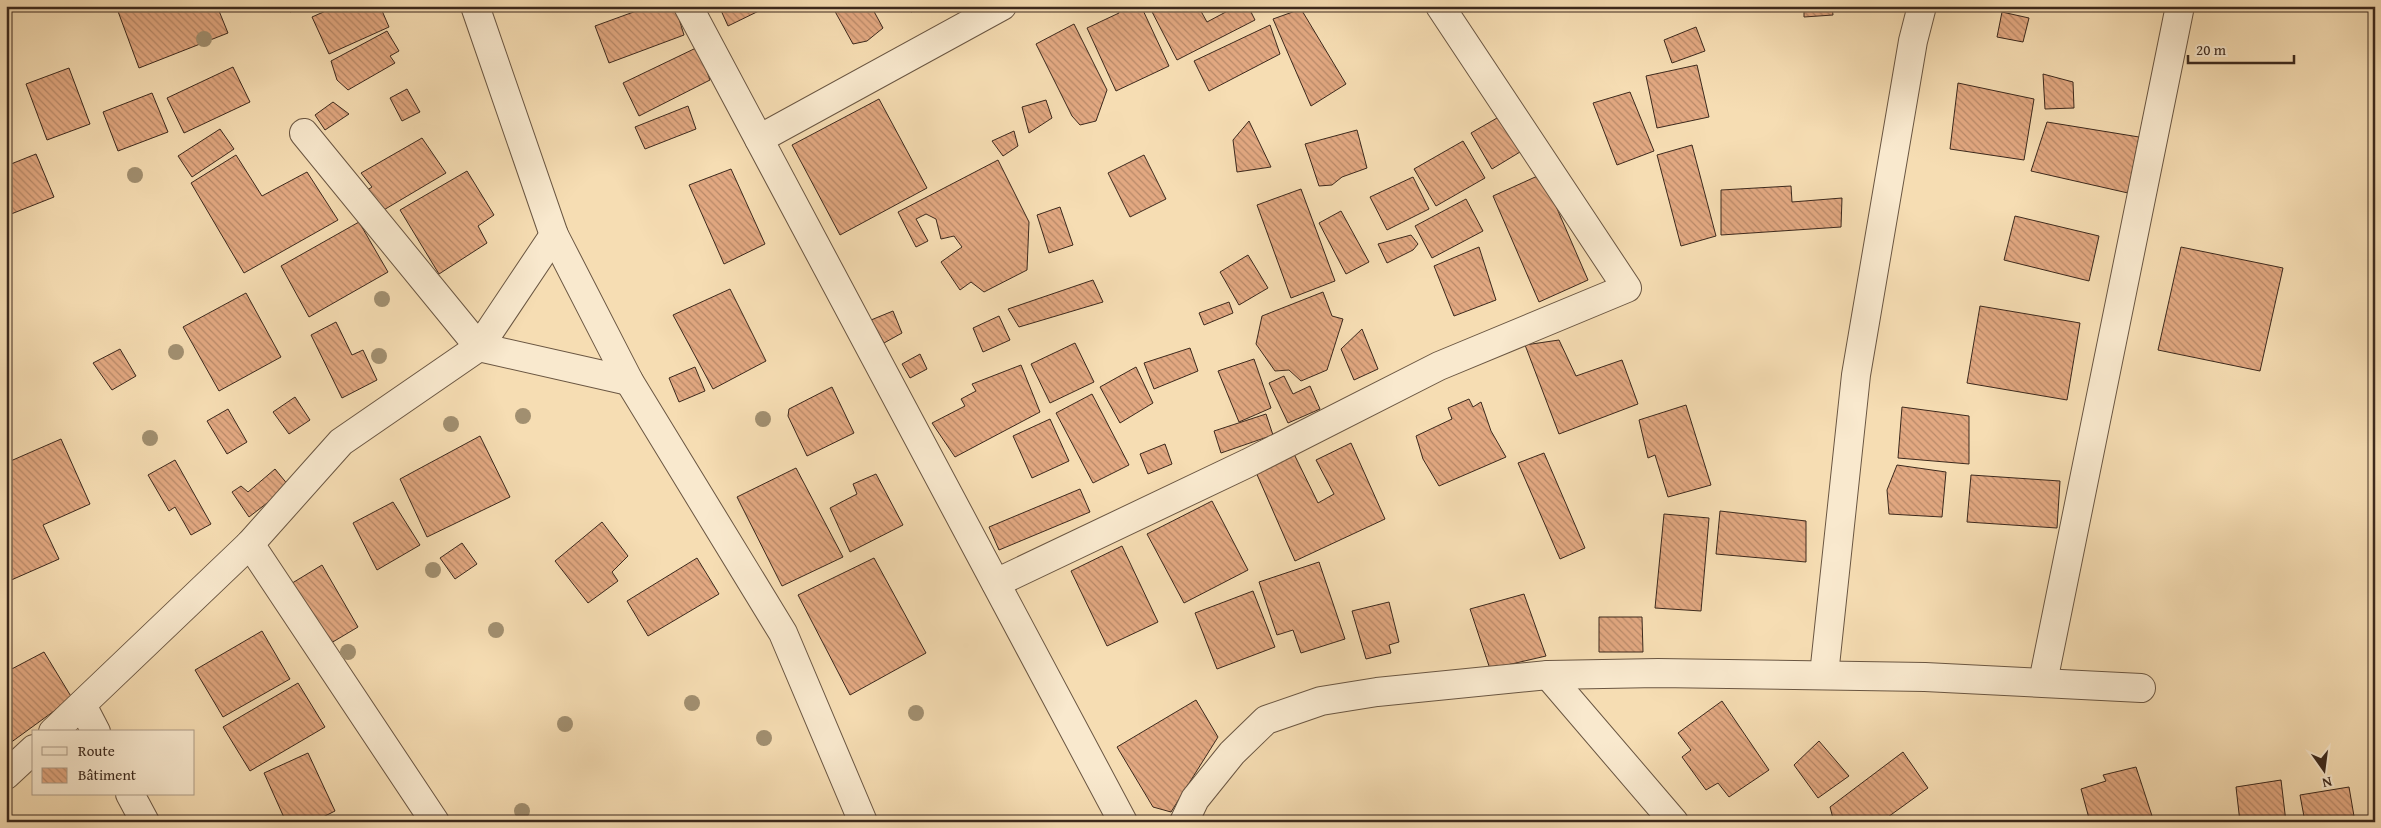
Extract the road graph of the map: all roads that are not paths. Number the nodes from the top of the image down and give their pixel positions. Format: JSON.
{"nodes":[{"id":1,"x":475,"y":6,"type":"edge"},
{"id":2,"x":688,"y":6,"type":"edge"},
{"id":3,"x":1002,"y":6,"type":"edge"},
{"id":4,"x":1440,"y":6,"type":"edge"},
{"id":5,"x":1922,"y":6,"type":"edge"},
{"id":6,"x":2180,"y":6,"type":"edge"},
{"id":7,"x":304,"y":133,"type":"dead end"},
{"id":8,"x":759,"y":139,"type":"junction"},
{"id":9,"x":554,"y":235,"type":"junction"},
{"id":10,"x":479,"y":347,"type":"junction"},
{"id":11,"x":629,"y":381,"type":"junction"},
{"id":12,"x":250,"y":544,"type":"junction"},
{"id":13,"x":996,"y":583,"type":"junction"},
{"id":14,"x":1548,"y":675,"type":"junction"},
{"id":15,"x":1824,"y":675,"type":"junction"},
{"id":16,"x":2043,"y":682,"type":"junction"},
{"id":17,"x":2141,"y":688,"type":"dead end"},
{"id":18,"x":82,"y":705,"type":"junction"},
{"id":19,"x":55,"y":730,"type":"edge"},
{"id":20,"x":95,"y":730,"type":"edge"},
{"id":21,"x":32,"y":752,"type":"edge"},
{"id":22,"x":6,"y":775,"type":"edge"},
{"id":23,"x":131,"y":796,"type":"edge"},
{"id":24,"x":145,"y":822,"type":"edge"},
{"id":25,"x":435,"y":822,"type":"edge"},
{"id":26,"x":863,"y":822,"type":"edge"},
{"id":27,"x":1123,"y":822,"type":"edge"},
{"id":28,"x":1184,"y":822,"type":"edge"},
{"id":29,"x":1674,"y":822,"type":"edge"}],
"edges":[{"from":1,"to":9,"type":"street"},
{"from":2,"to":8,"type":"street"},
{"from":3,"to":8,"type":"street"},
{"from":4,"to":13,"type":"street"},
{"from":5,"to":15,"type":"street"},
{"from":6,"to":16,"type":"street"},
{"from":7,"to":10,"type":"street"},
{"from":8,"to":13,"type":"street"},
{"from":9,"to":10,"type":"street"},
{"from":9,"to":11,"type":"street"},
{"from":10,"to":11,"type":"street"},
{"from":10,"to":12,"type":"street"},
{"from":11,"to":26,"type":"street"},
{"from":12,"to":18,"type":"street"},
{"from":12,"to":25,"type":"street"},
{"from":13,"to":27,"type":"street"},
{"from":14,"to":15,"type":"street"},
{"from":14,"to":28,"type":"street"},
{"from":14,"to":29,"type":"street"},
{"from":15,"to":16,"type":"street"},
{"from":16,"to":17,"type":"street"},
{"from":18,"to":19,"type":"street"},
{"from":18,"to":20,"type":"street"},
{"from":21,"to":22,"type":"street"},
{"from":23,"to":24,"type":"street"}]}
